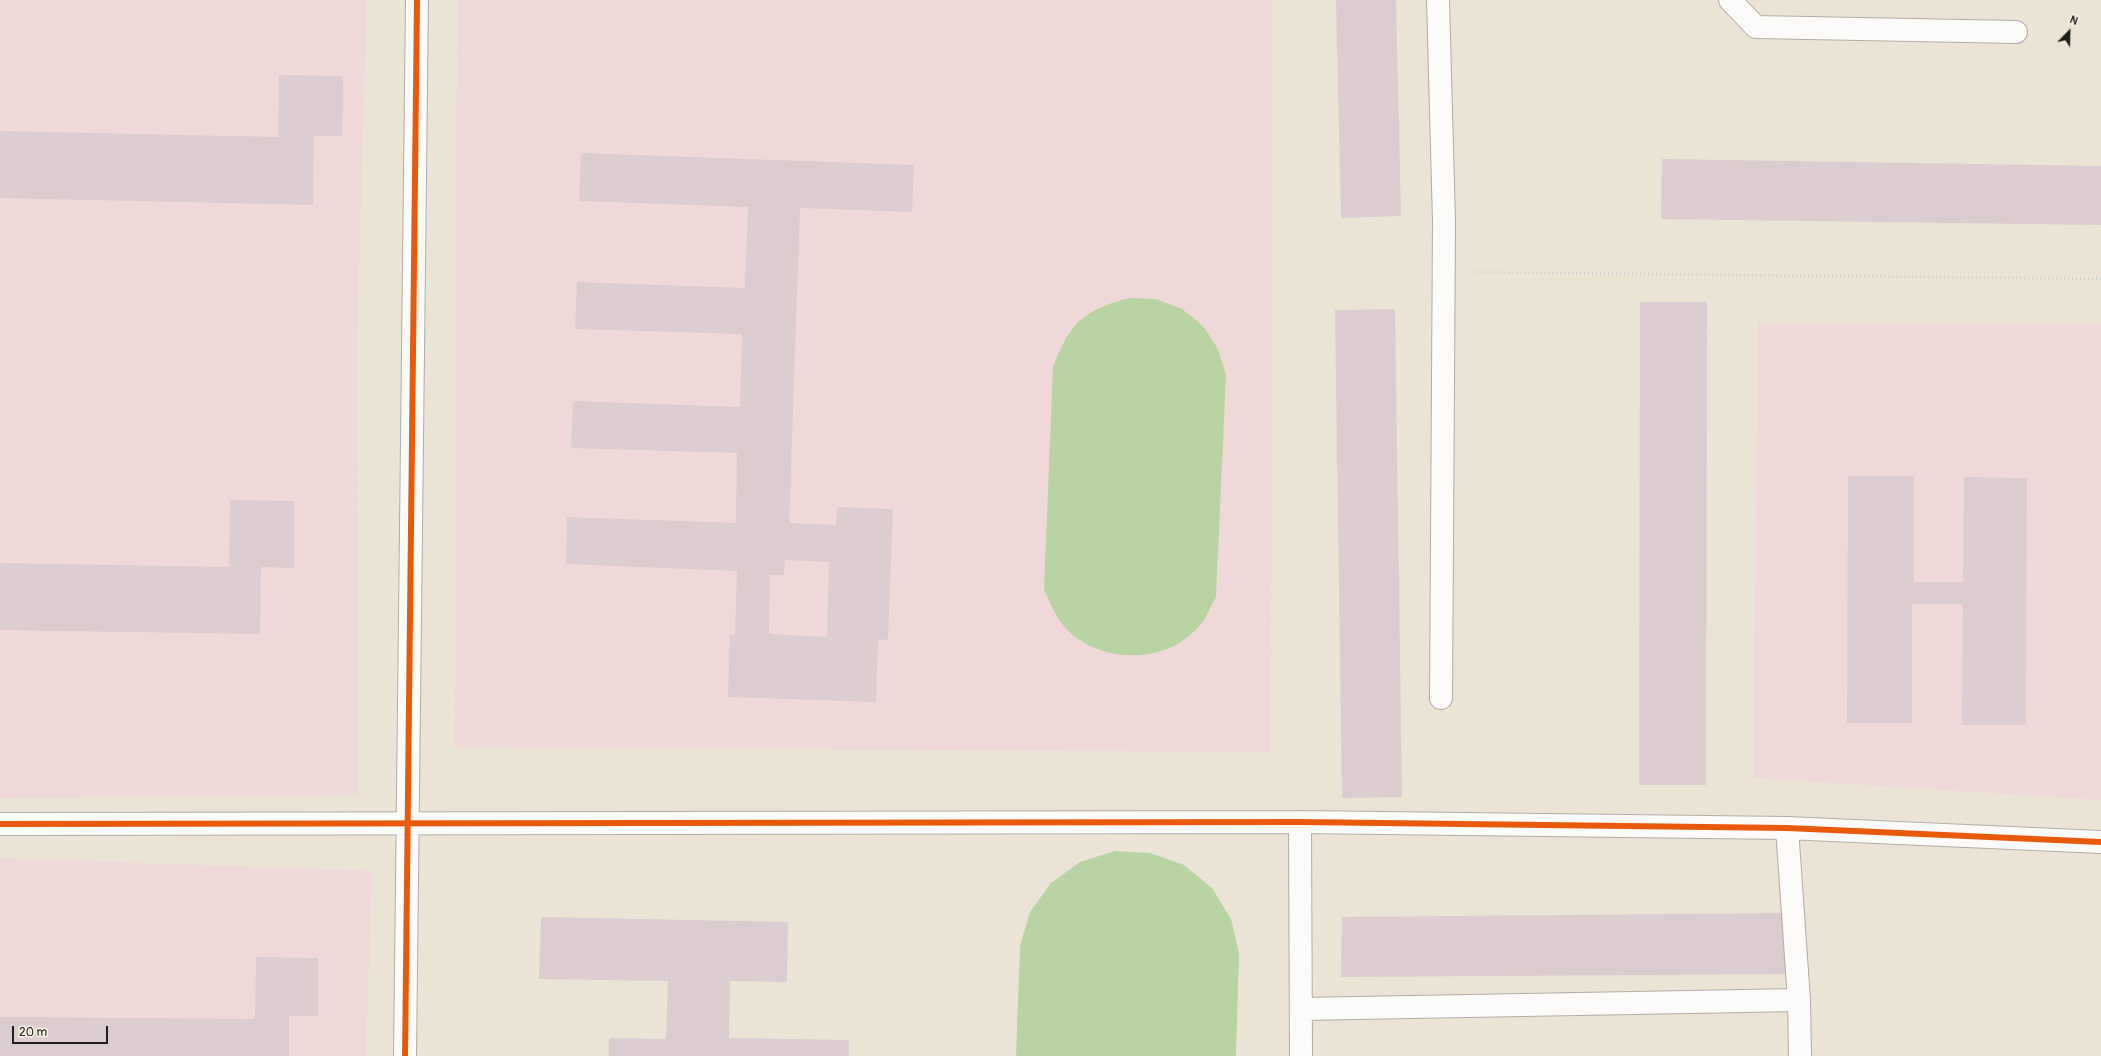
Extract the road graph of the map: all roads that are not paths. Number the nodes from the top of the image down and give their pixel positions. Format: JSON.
{"nodes":[{"id":1,"x":417,"y":0,"type":"edge"},
{"id":2,"x":1438,"y":0,"type":"edge"},
{"id":3,"x":1730,"y":0,"type":"edge"},
{"id":4,"x":2016,"y":32,"type":"dead end"},
{"id":5,"x":1441,"y":698,"type":"dead end"},
{"id":6,"x":409,"y":822,"type":"junction"},
{"id":7,"x":1300,"y":822,"type":"junction"},
{"id":8,"x":0,"y":824,"type":"edge"},
{"id":9,"x":1788,"y":828,"type":"junction"},
{"id":10,"x":2101,"y":842,"type":"edge"},
{"id":11,"x":1799,"y":1000,"type":"junction"},
{"id":12,"x":1301,"y":1009,"type":"junction"},
{"id":13,"x":405,"y":1056,"type":"edge"},
{"id":14,"x":1302,"y":1056,"type":"edge"},
{"id":15,"x":1800,"y":1056,"type":"edge"}],
"edges":[{"from":1,"to":6,"type":"street"},
{"from":2,"to":5,"type":"street"},
{"from":3,"to":4,"type":"street"},
{"from":6,"to":7,"type":"street"},
{"from":6,"to":8,"type":"street"},
{"from":6,"to":13,"type":"street"},
{"from":7,"to":9,"type":"street"},
{"from":7,"to":12,"type":"street"},
{"from":9,"to":10,"type":"street"},
{"from":9,"to":11,"type":"street"},
{"from":11,"to":12,"type":"street"},
{"from":11,"to":15,"type":"street"},
{"from":12,"to":14,"type":"street"}]}
